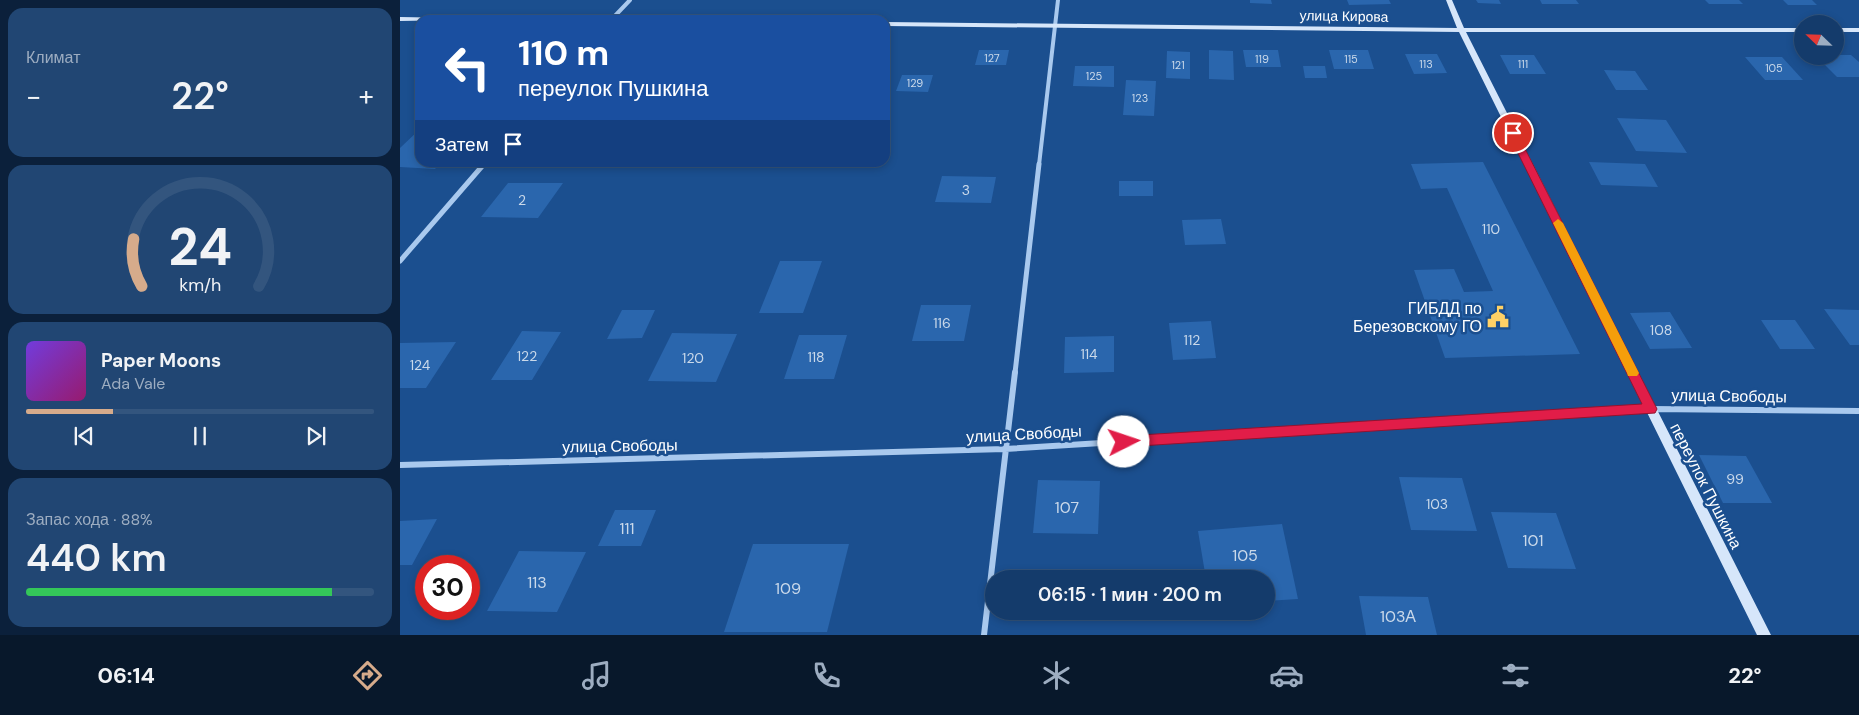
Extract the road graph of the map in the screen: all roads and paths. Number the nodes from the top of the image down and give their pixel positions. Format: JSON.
{"nodes":[{"id":1,"x":630,"y":0,"type":"edge"},
{"id":2,"x":1058,"y":0,"type":"edge"},
{"id":3,"x":1449,"y":0,"type":"edge"},
{"id":4,"x":616,"y":15,"type":"edge"},
{"id":5,"x":400,"y":19,"type":"edge"},
{"id":6,"x":415,"y":19,"type":"edge"},
{"id":7,"x":890,"y":24,"type":"edge"},
{"id":8,"x":1054,"y":26,"type":"junction"},
{"id":9,"x":1461,"y":29,"type":"junction"},
{"id":10,"x":1794,"y":30,"type":"edge"},
{"id":11,"x":1844,"y":30,"type":"edge"},
{"id":12,"x":1859,"y":30,"type":"edge"},
{"id":13,"x":482,"y":167,"type":"edge"},
{"id":14,"x":400,"y":261,"type":"edge"},
{"id":15,"x":1651,"y":409,"type":"junction"},
{"id":16,"x":1859,"y":411,"type":"edge"},
{"id":17,"x":1005,"y":449,"type":"junction"},
{"id":18,"x":400,"y":465,"type":"edge"},
{"id":19,"x":984,"y":635,"type":"edge"},
{"id":20,"x":1764,"y":635,"type":"edge"}],
"edges":[{"from":1,"to":4,"type":"street"},
{"from":2,"to":8,"type":"street"},
{"from":3,"to":9,"type":"street","name":"переулок Пушкина"},
{"from":5,"to":6,"type":"street"},
{"from":7,"to":8,"type":"street","name":"улица Кирова"},
{"from":8,"to":9,"type":"street","name":"улица Кирова"},
{"from":8,"to":17,"type":"street"},
{"from":9,"to":10,"type":"street","name":"улица Кирова"},
{"from":9,"to":15,"type":"street","name":"переулок Пушкина"},
{"from":11,"to":12,"type":"street"},
{"from":13,"to":14,"type":"street"},
{"from":15,"to":16,"type":"street","name":"улица Свободы"},
{"from":15,"to":17,"type":"street","name":"улица Свободы"},
{"from":15,"to":20,"type":"street","name":"переулок Пушкина"},
{"from":17,"to":18,"type":"street","name":"улица Свободы"},
{"from":17,"to":19,"type":"street"}]}
